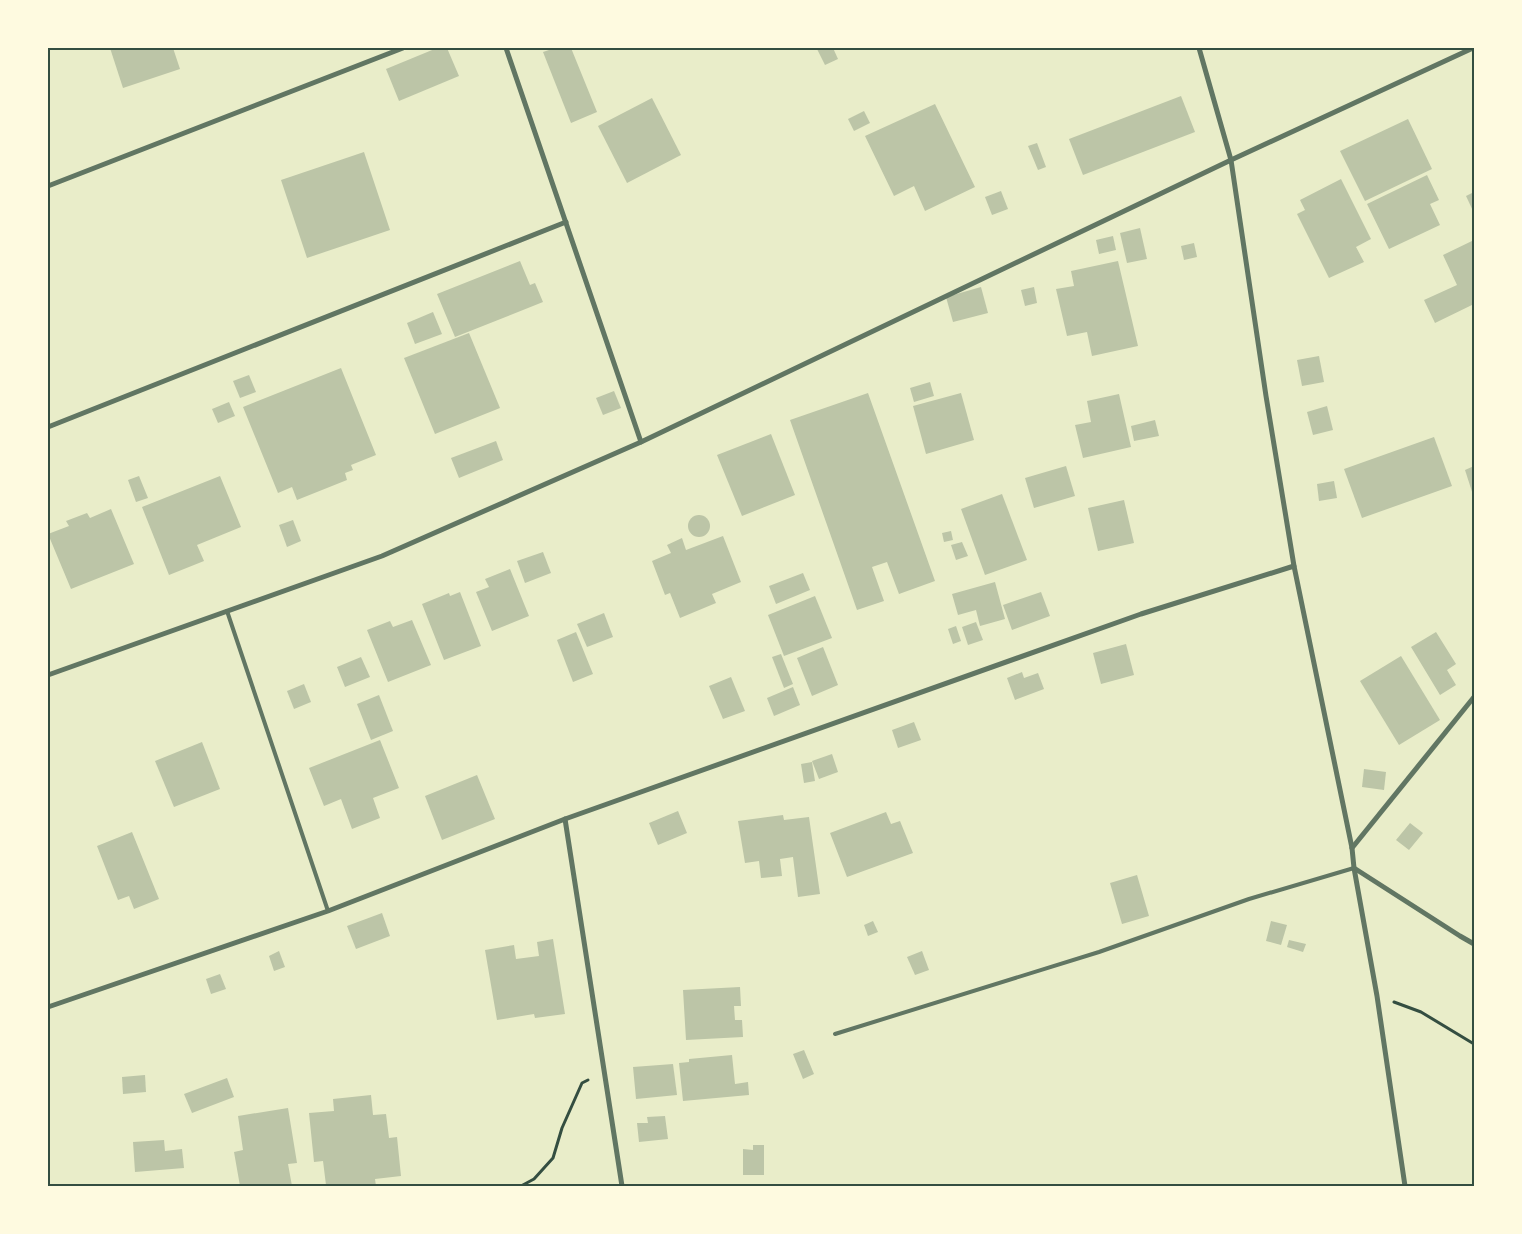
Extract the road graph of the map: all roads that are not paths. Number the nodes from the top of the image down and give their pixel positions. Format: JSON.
{"nodes":[{"id":1,"x":404,"y":48,"type":"edge"},
{"id":2,"x":506,"y":48,"type":"edge"},
{"id":3,"x":1199,"y":48,"type":"edge"},
{"id":4,"x":1473,"y":48,"type":"edge"},
{"id":5,"x":1231,"y":160,"type":"junction"},
{"id":6,"x":48,"y":186,"type":"edge"},
{"id":7,"x":566,"y":222,"type":"junction"},
{"id":8,"x":48,"y":427,"type":"edge"},
{"id":9,"x":640,"y":442,"type":"junction"},
{"id":10,"x":1294,"y":566,"type":"junction"},
{"id":11,"x":227,"y":611,"type":"junction"},
{"id":12,"x":48,"y":675,"type":"edge"},
{"id":13,"x":1474,"y":697,"type":"edge"},
{"id":14,"x":565,"y":819,"type":"junction"},
{"id":15,"x":1352,"y":848,"type":"junction"},
{"id":16,"x":1354,"y":868,"type":"junction"},
{"id":17,"x":328,"y":911,"type":"junction"},
{"id":18,"x":1474,"y":944,"type":"edge"},
{"id":19,"x":48,"y":1008,"type":"edge"},
{"id":20,"x":835,"y":1034,"type":"dead end"},
{"id":21,"x":622,"y":1186,"type":"edge"},
{"id":22,"x":1404,"y":1186,"type":"edge"}],
"edges":[{"from":1,"to":6,"type":"street"},
{"from":2,"to":7,"type":"street"},
{"from":3,"to":5,"type":"street"},
{"from":4,"to":5,"type":"street"},
{"from":5,"to":9,"type":"street"},
{"from":5,"to":10,"type":"street"},
{"from":7,"to":8,"type":"street"},
{"from":7,"to":9,"type":"street"},
{"from":9,"to":11,"type":"street"},
{"from":10,"to":14,"type":"street"},
{"from":10,"to":15,"type":"street"},
{"from":11,"to":12,"type":"street"},
{"from":11,"to":17,"type":"lane"},
{"from":13,"to":15,"type":"street"},
{"from":14,"to":17,"type":"street"},
{"from":14,"to":21,"type":"street"},
{"from":15,"to":16,"type":"street"},
{"from":16,"to":18,"type":"street"},
{"from":16,"to":20,"type":"lane"},
{"from":16,"to":22,"type":"street"},
{"from":17,"to":19,"type":"street"}]}
